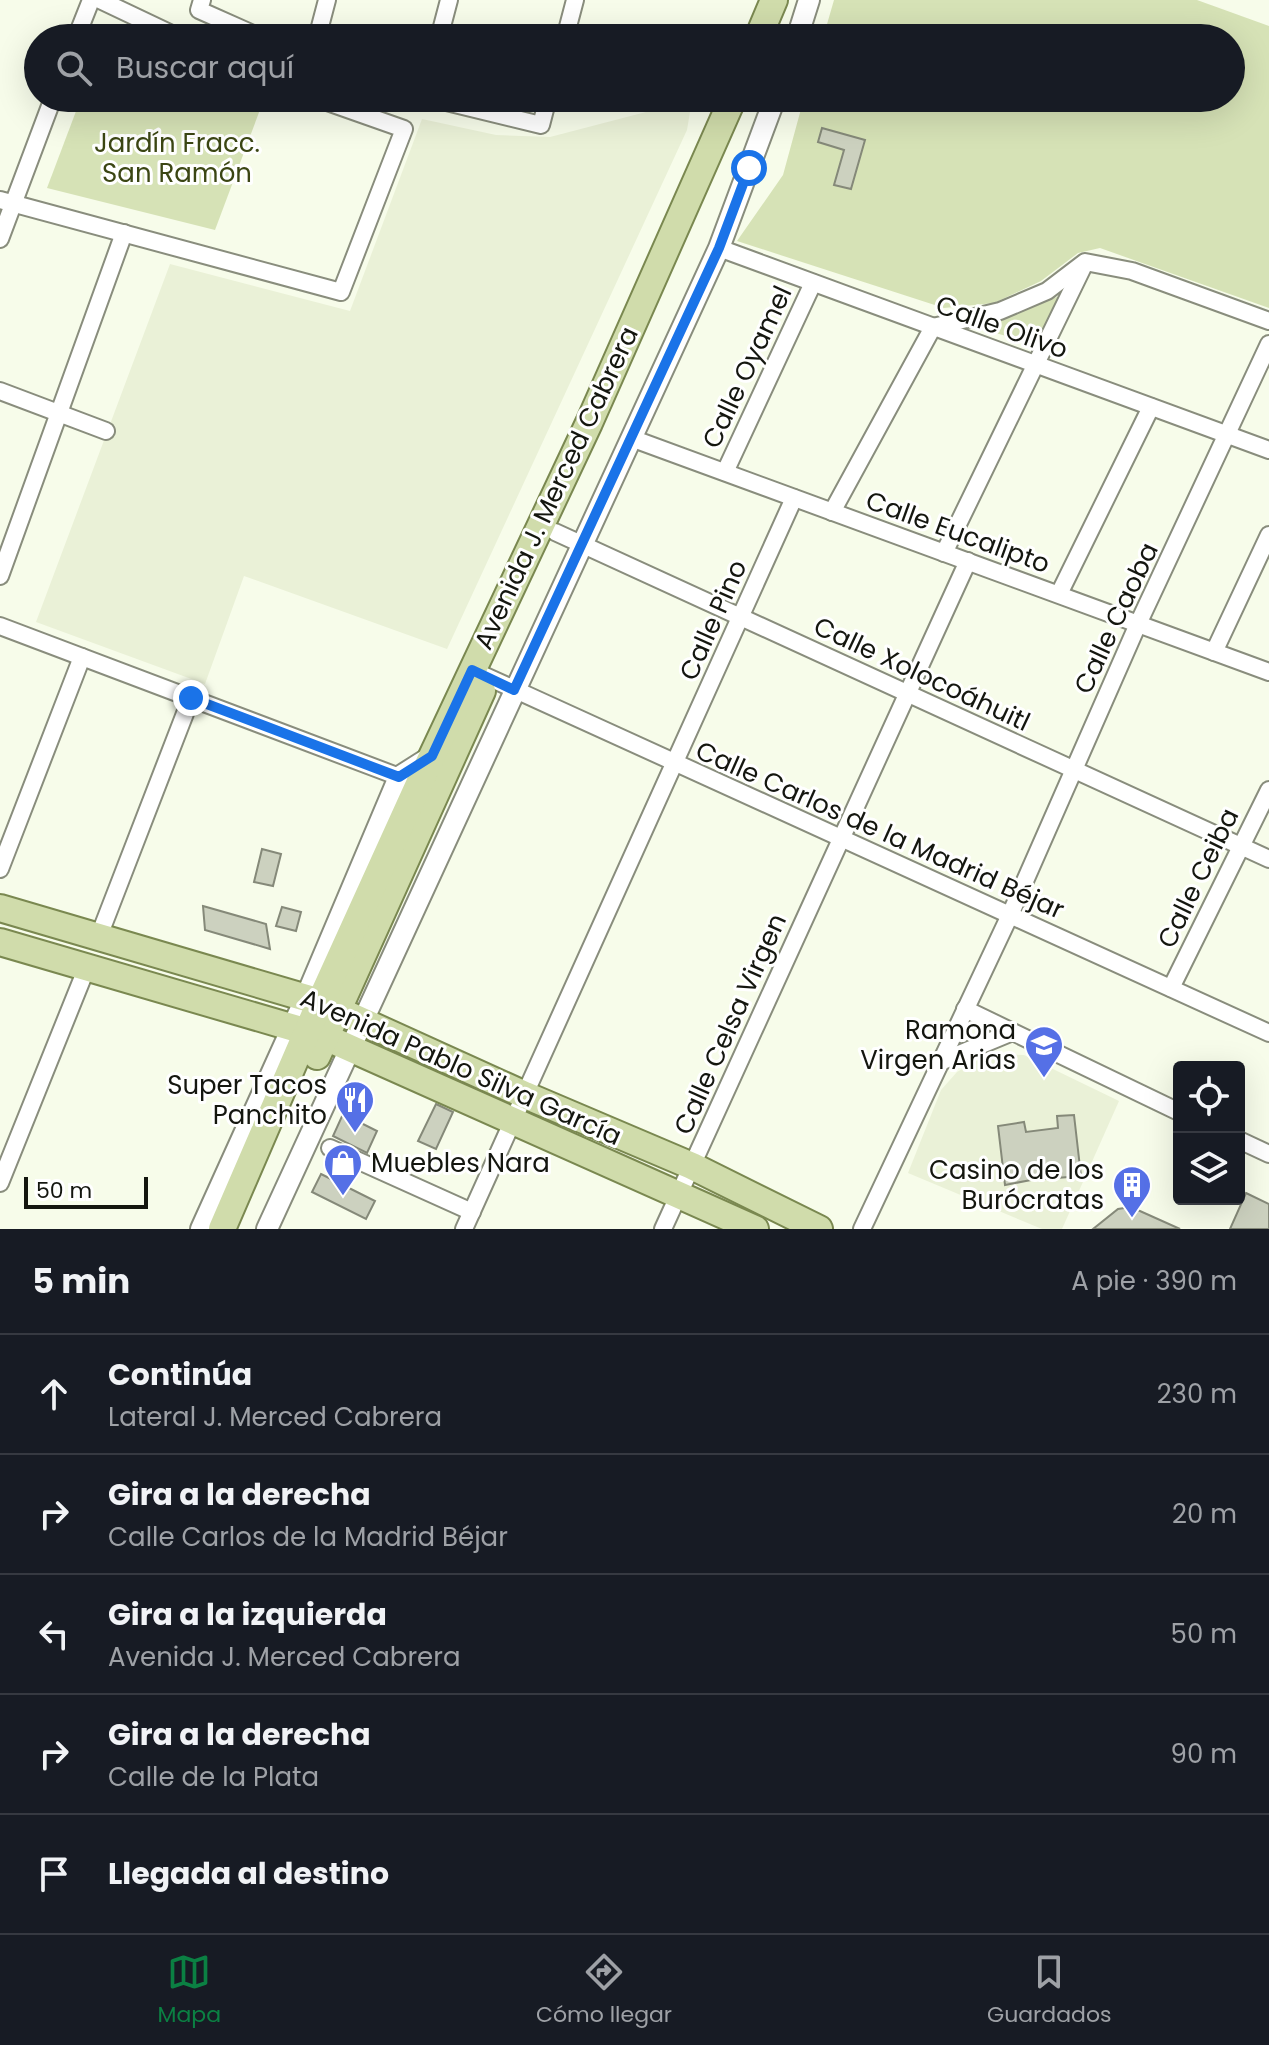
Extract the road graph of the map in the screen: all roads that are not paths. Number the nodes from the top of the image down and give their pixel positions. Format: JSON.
{"nodes":[{"id":1,"x":91,"y":0,"type":"edge"},
{"id":2,"x":100,"y":0,"type":"edge"},
{"id":3,"x":202,"y":0,"type":"edge"},
{"id":4,"x":327,"y":0,"type":"edge"},
{"id":5,"x":449,"y":0,"type":"edge"},
{"id":6,"x":575,"y":0,"type":"edge"},
{"id":7,"x":774,"y":0,"type":"edge"},
{"id":8,"x":790,"y":0,"type":"edge"},
{"id":9,"x":809,"y":0,"type":"edge"},
{"id":10,"x":82,"y":24,"type":"edge"},
{"id":11,"x":151,"y":24,"type":"edge"},
{"id":12,"x":230,"y":24,"type":"edge"},
{"id":13,"x":321,"y":24,"type":"edge"},
{"id":14,"x":443,"y":24,"type":"edge"},
{"id":15,"x":569,"y":24,"type":"edge"},
{"id":16,"x":764,"y":24,"type":"edge"},
{"id":17,"x":782,"y":24,"type":"edge"},
{"id":18,"x":801,"y":24,"type":"edge"},
{"id":19,"x":47,"y":112,"type":"edge"},
{"id":20,"x":356,"y":112,"type":"edge"},
{"id":21,"x":488,"y":112,"type":"edge"},
{"id":22,"x":544,"y":112,"type":"edge"},
{"id":23,"x":727,"y":112,"type":"edge"},
{"id":24,"x":746,"y":112,"type":"edge"},
{"id":25,"x":770,"y":112,"type":"edge"},
{"id":26,"x":7,"y":201,"type":"edge"},
{"id":27,"x":124,"y":233,"type":"junction"},
{"id":28,"x":0,"y":239,"type":"edge"},
{"id":29,"x":719,"y":248,"type":"junction"},
{"id":30,"x":1085,"y":262,"type":"junction"},
{"id":31,"x":813,"y":283,"type":"junction"},
{"id":32,"x":1269,"y":321,"type":"edge"},
{"id":33,"x":933,"y":327,"type":"junction"},
{"id":34,"x":1269,"y":344,"type":"edge"},
{"id":35,"x":1035,"y":364,"type":"junction"},
{"id":36,"x":0,"y":391,"type":"edge"},
{"id":37,"x":1151,"y":407,"type":"junction"},
{"id":38,"x":59,"y":413,"type":"junction"},
{"id":39,"x":106,"y":431,"type":"dead end"},
{"id":40,"x":1228,"y":435,"type":"junction"},
{"id":41,"x":631,"y":438,"type":"junction"},
{"id":42,"x":1269,"y":450,"type":"edge"},
{"id":43,"x":725,"y":472,"type":"junction"},
{"id":44,"x":794,"y":498,"type":"junction"},
{"id":45,"x":832,"y":512,"type":"junction"},
{"id":46,"x":555,"y":532,"type":"junction"},
{"id":47,"x":1269,"y":535,"type":"edge"},
{"id":48,"x":581,"y":544,"type":"junction"},
{"id":49,"x":944,"y":553,"type":"junction"},
{"id":50,"x":968,"y":561,"type":"junction"},
{"id":51,"x":0,"y":576,"type":"edge"},
{"id":52,"x":1059,"y":594,"type":"junction"},
{"id":53,"x":740,"y":617,"type":"junction"},
{"id":54,"x":1138,"y":624,"type":"junction"},
{"id":55,"x":0,"y":626,"type":"edge"},
{"id":56,"x":1214,"y":652,"type":"junction"},
{"id":57,"x":82,"y":657,"type":"junction"},
{"id":58,"x":1269,"y":672,"type":"edge"},
{"id":59,"x":480,"y":674,"type":"junction"},
{"id":60,"x":514,"y":690,"type":"junction"},
{"id":61,"x":907,"y":693,"type":"junction"},
{"id":62,"x":191,"y":698,"type":"junction"},
{"id":63,"x":675,"y":763,"type":"junction"},
{"id":64,"x":1074,"y":770,"type":"junction"},
{"id":65,"x":418,"y":784,"type":"junction"},
{"id":66,"x":1269,"y":790,"type":"edge"},
{"id":67,"x":841,"y":838,"type":"junction"},
{"id":68,"x":1241,"y":846,"type":"junction"},
{"id":69,"x":1269,"y":859,"type":"edge"},
{"id":70,"x":0,"y":869,"type":"edge"},
{"id":71,"x":0,"y":908,"type":"edge"},
{"id":72,"x":1010,"y":915,"type":"junction"},
{"id":73,"x":99,"y":936,"type":"junction"},
{"id":74,"x":0,"y":942,"type":"edge"},
{"id":75,"x":87,"y":967,"type":"junction"},
{"id":76,"x":1171,"y":988,"type":"junction"},
{"id":77,"x":321,"y":1002,"type":"junction"},
{"id":78,"x":965,"y":1009,"type":"junction"},
{"id":79,"x":363,"y":1019,"type":"junction"},
{"id":80,"x":309,"y":1032,"type":"junction"},
{"id":81,"x":1010,"y":1033,"type":"junction"},
{"id":82,"x":1269,"y":1033,"type":"edge"},
{"id":83,"x":350,"y":1048,"type":"junction"},
{"id":84,"x":940,"y":1062,"type":"junction"},
{"id":85,"x":525,"y":1095,"type":"junction"},
{"id":86,"x":1173,"y":1109,"type":"edge"},
{"id":87,"x":513,"y":1121,"type":"junction"},
{"id":88,"x":1245,"y":1143,"type":"edge"},
{"id":89,"x":330,"y":1148,"type":"dead end"},
{"id":90,"x":6,"y":1154,"type":"edge"},
{"id":91,"x":1269,"y":1154,"type":"edge"},
{"id":92,"x":692,"y":1166,"type":"junction"},
{"id":93,"x":0,"y":1183,"type":"edge"},
{"id":94,"x":679,"y":1195,"type":"junction"},
{"id":95,"x":472,"y":1212,"type":"junction"},
{"id":96,"x":201,"y":1229,"type":"edge"},
{"id":97,"x":222,"y":1229,"type":"edge"},
{"id":98,"x":241,"y":1229,"type":"edge"},
{"id":99,"x":267,"y":1229,"type":"edge"},
{"id":100,"x":464,"y":1229,"type":"edge"},
{"id":101,"x":663,"y":1229,"type":"edge"},
{"id":102,"x":755,"y":1229,"type":"edge"},
{"id":103,"x":819,"y":1229,"type":"edge"},
{"id":104,"x":862,"y":1229,"type":"edge"}],
"edges":[{"from":1,"to":10,"type":"street"},
{"from":2,"to":11,"type":"street"},
{"from":3,"to":12,"type":"street"},
{"from":4,"to":13,"type":"street"},
{"from":5,"to":14,"type":"street"},
{"from":6,"to":15,"type":"street"},
{"from":7,"to":16,"type":"main road"},
{"from":8,"to":17,"type":"main road"},
{"from":9,"to":18,"type":"street"},
{"from":19,"to":26,"type":"street"},
{"from":20,"to":27,"type":"street"},
{"from":21,"to":22,"type":"street"},
{"from":23,"to":59,"type":"main road","name":"Avenida J. Merced Cabrera"},
{"from":24,"to":46,"type":"main road","name":"Avenida J. Merced Cabrera"},
{"from":25,"to":29,"type":"street"},
{"from":26,"to":27,"type":"street"},
{"from":26,"to":28,"type":"street"},
{"from":27,"to":38,"type":"street"},
{"from":29,"to":31,"type":"street","name":"Calle Olivo"},
{"from":29,"to":41,"type":"street"},
{"from":30,"to":32,"type":"street"},
{"from":30,"to":33,"type":"street"},
{"from":30,"to":35,"type":"street"},
{"from":31,"to":33,"type":"street","name":"Calle Olivo"},
{"from":31,"to":43,"type":"street","name":"Calle Oyamel"},
{"from":33,"to":35,"type":"street","name":"Calle Olivo"},
{"from":33,"to":45,"type":"street"},
{"from":34,"to":40,"type":"street","name":"Calle Caoba"},
{"from":35,"to":37,"type":"street","name":"Calle Olivo"},
{"from":35,"to":49,"type":"street"},
{"from":36,"to":38,"type":"street"},
{"from":37,"to":40,"type":"street","name":"Calle Olivo"},
{"from":37,"to":52,"type":"street"},
{"from":38,"to":39,"type":"street"},
{"from":38,"to":51,"type":"street"},
{"from":40,"to":42,"type":"street","name":"Calle Olivo"},
{"from":40,"to":54,"type":"street","name":"Calle Caoba"},
{"from":41,"to":43,"type":"street","name":"Calle Eucalipto"},
{"from":41,"to":48,"type":"street"},
{"from":43,"to":44,"type":"street","name":"Calle Eucalipto"},
{"from":44,"to":45,"type":"street","name":"Calle Eucalipto"},
{"from":44,"to":53,"type":"street","name":"Calle Pino"},
{"from":45,"to":49,"type":"street","name":"Calle Eucalipto"},
{"from":46,"to":48,"type":"street","name":"Calle Xolocoáhuitl"},
{"from":46,"to":59,"type":"main road","name":"Avenida J. Merced Cabrera"},
{"from":47,"to":56,"type":"street"},
{"from":48,"to":53,"type":"street","name":"Calle Xolocoáhuitl"},
{"from":48,"to":60,"type":"street"},
{"from":49,"to":50,"type":"street","name":"Calle Eucalipto"},
{"from":50,"to":52,"type":"street","name":"Calle Eucalipto"},
{"from":50,"to":61,"type":"street","name":"Calle Celsa Virgen"},
{"from":52,"to":54,"type":"street","name":"Calle Eucalipto"},
{"from":53,"to":61,"type":"street","name":"Calle Xolocoáhuitl"},
{"from":53,"to":63,"type":"street","name":"Calle Pino"},
{"from":54,"to":56,"type":"street","name":"Calle Eucalipto"},
{"from":54,"to":64,"type":"street","name":"Calle Caoba"},
{"from":55,"to":57,"type":"street"},
{"from":56,"to":58,"type":"street","name":"Calle Eucalipto"},
{"from":57,"to":62,"type":"street"},
{"from":57,"to":70,"type":"street"},
{"from":59,"to":60,"type":"street","name":"Calle Carlos de la Madrid Béjar"},
{"from":59,"to":65,"type":"main road","name":"Avenida J. Merced Cabrera"},
{"from":59,"to":65,"type":"main road","name":"Avenida J. Merced Cabrera"},
{"from":60,"to":63,"type":"street","name":"Calle Carlos de la Madrid Béjar"},
{"from":60,"to":79,"type":"street"},
{"from":61,"to":64,"type":"street","name":"Calle Xolocoáhuitl"},
{"from":61,"to":67,"type":"street","name":"Calle Celsa Virgen"},
{"from":62,"to":65,"type":"street"},
{"from":62,"to":73,"type":"street"},
{"from":63,"to":67,"type":"street","name":"Calle Carlos de la Madrid Béjar"},
{"from":63,"to":85,"type":"street","name":"Calle Pino"},
{"from":64,"to":68,"type":"street","name":"Calle Xolocoáhuitl"},
{"from":64,"to":72,"type":"street","name":"Calle Caoba"},
{"from":65,"to":77,"type":"main road","name":"Avenida J. Merced Cabrera"},
{"from":65,"to":77,"type":"street"},
{"from":66,"to":68,"type":"street","name":"Calle Ceiba"},
{"from":67,"to":72,"type":"street","name":"Calle Carlos de la Madrid Béjar"},
{"from":67,"to":92,"type":"street","name":"Calle Celsa Virgen"},
{"from":68,"to":69,"type":"street","name":"Calle Xolocoáhuitl"},
{"from":68,"to":76,"type":"street","name":"Calle Ceiba"},
{"from":71,"to":73,"type":"main road","name":"Avenida Pablo Silva García"},
{"from":72,"to":76,"type":"street","name":"Calle Carlos de la Madrid Béjar"},
{"from":72,"to":78,"type":"street","name":"Calle Caoba"},
{"from":73,"to":77,"type":"main road","name":"Avenida Pablo Silva García"},
{"from":74,"to":75,"type":"main road","name":"Avenida Pablo Silva García"},
{"from":75,"to":80,"type":"main road","name":"Avenida Pablo Silva García"},
{"from":75,"to":90,"type":"street"},
{"from":76,"to":82,"type":"street","name":"Calle Carlos de la Madrid Béjar"},
{"from":77,"to":79,"type":"main road","name":"Avenida Pablo Silva García"},
{"from":77,"to":80,"type":"main road","name":"Avenida J. Merced Cabrera"},
{"from":78,"to":81,"type":"street"},
{"from":78,"to":84,"type":"street","name":"Calle Caoba"},
{"from":79,"to":83,"type":"street"},
{"from":79,"to":85,"type":"main road","name":"Avenida Pablo Silva García"},
{"from":80,"to":83,"type":"main road","name":"Avenida Pablo Silva García"},
{"from":80,"to":96,"type":"street"},
{"from":80,"to":97,"type":"main road","name":"Avenida J. Merced Cabrera"},
{"from":80,"to":98,"type":"main road","name":"Avenida J. Merced Cabrera"},
{"from":81,"to":84,"type":"street"},
{"from":81,"to":86,"type":"street"},
{"from":83,"to":87,"type":"main road","name":"Avenida Pablo Silva García"},
{"from":83,"to":99,"type":"street"},
{"from":84,"to":104,"type":"street","name":"Calle Caoba"},
{"from":85,"to":87,"type":"street","name":"Calle Pino"},
{"from":85,"to":92,"type":"main road","name":"Avenida Pablo Silva García"},
{"from":87,"to":94,"type":"main road","name":"Avenida Pablo Silva García"},
{"from":87,"to":95,"type":"street","name":"Calle Pino"},
{"from":88,"to":91,"type":"street"},
{"from":89,"to":95,"type":"street"},
{"from":90,"to":93,"type":"street"},
{"from":92,"to":94,"type":"street","name":"Calle Celsa Virgen"},
{"from":92,"to":103,"type":"main road","name":"Avenida Pablo Silva García"},
{"from":94,"to":101,"type":"street","name":"Calle Celsa Virgen"},
{"from":94,"to":102,"type":"main road","name":"Avenida Pablo Silva García"},
{"from":95,"to":100,"type":"street","name":"Calle Pino"}]}
